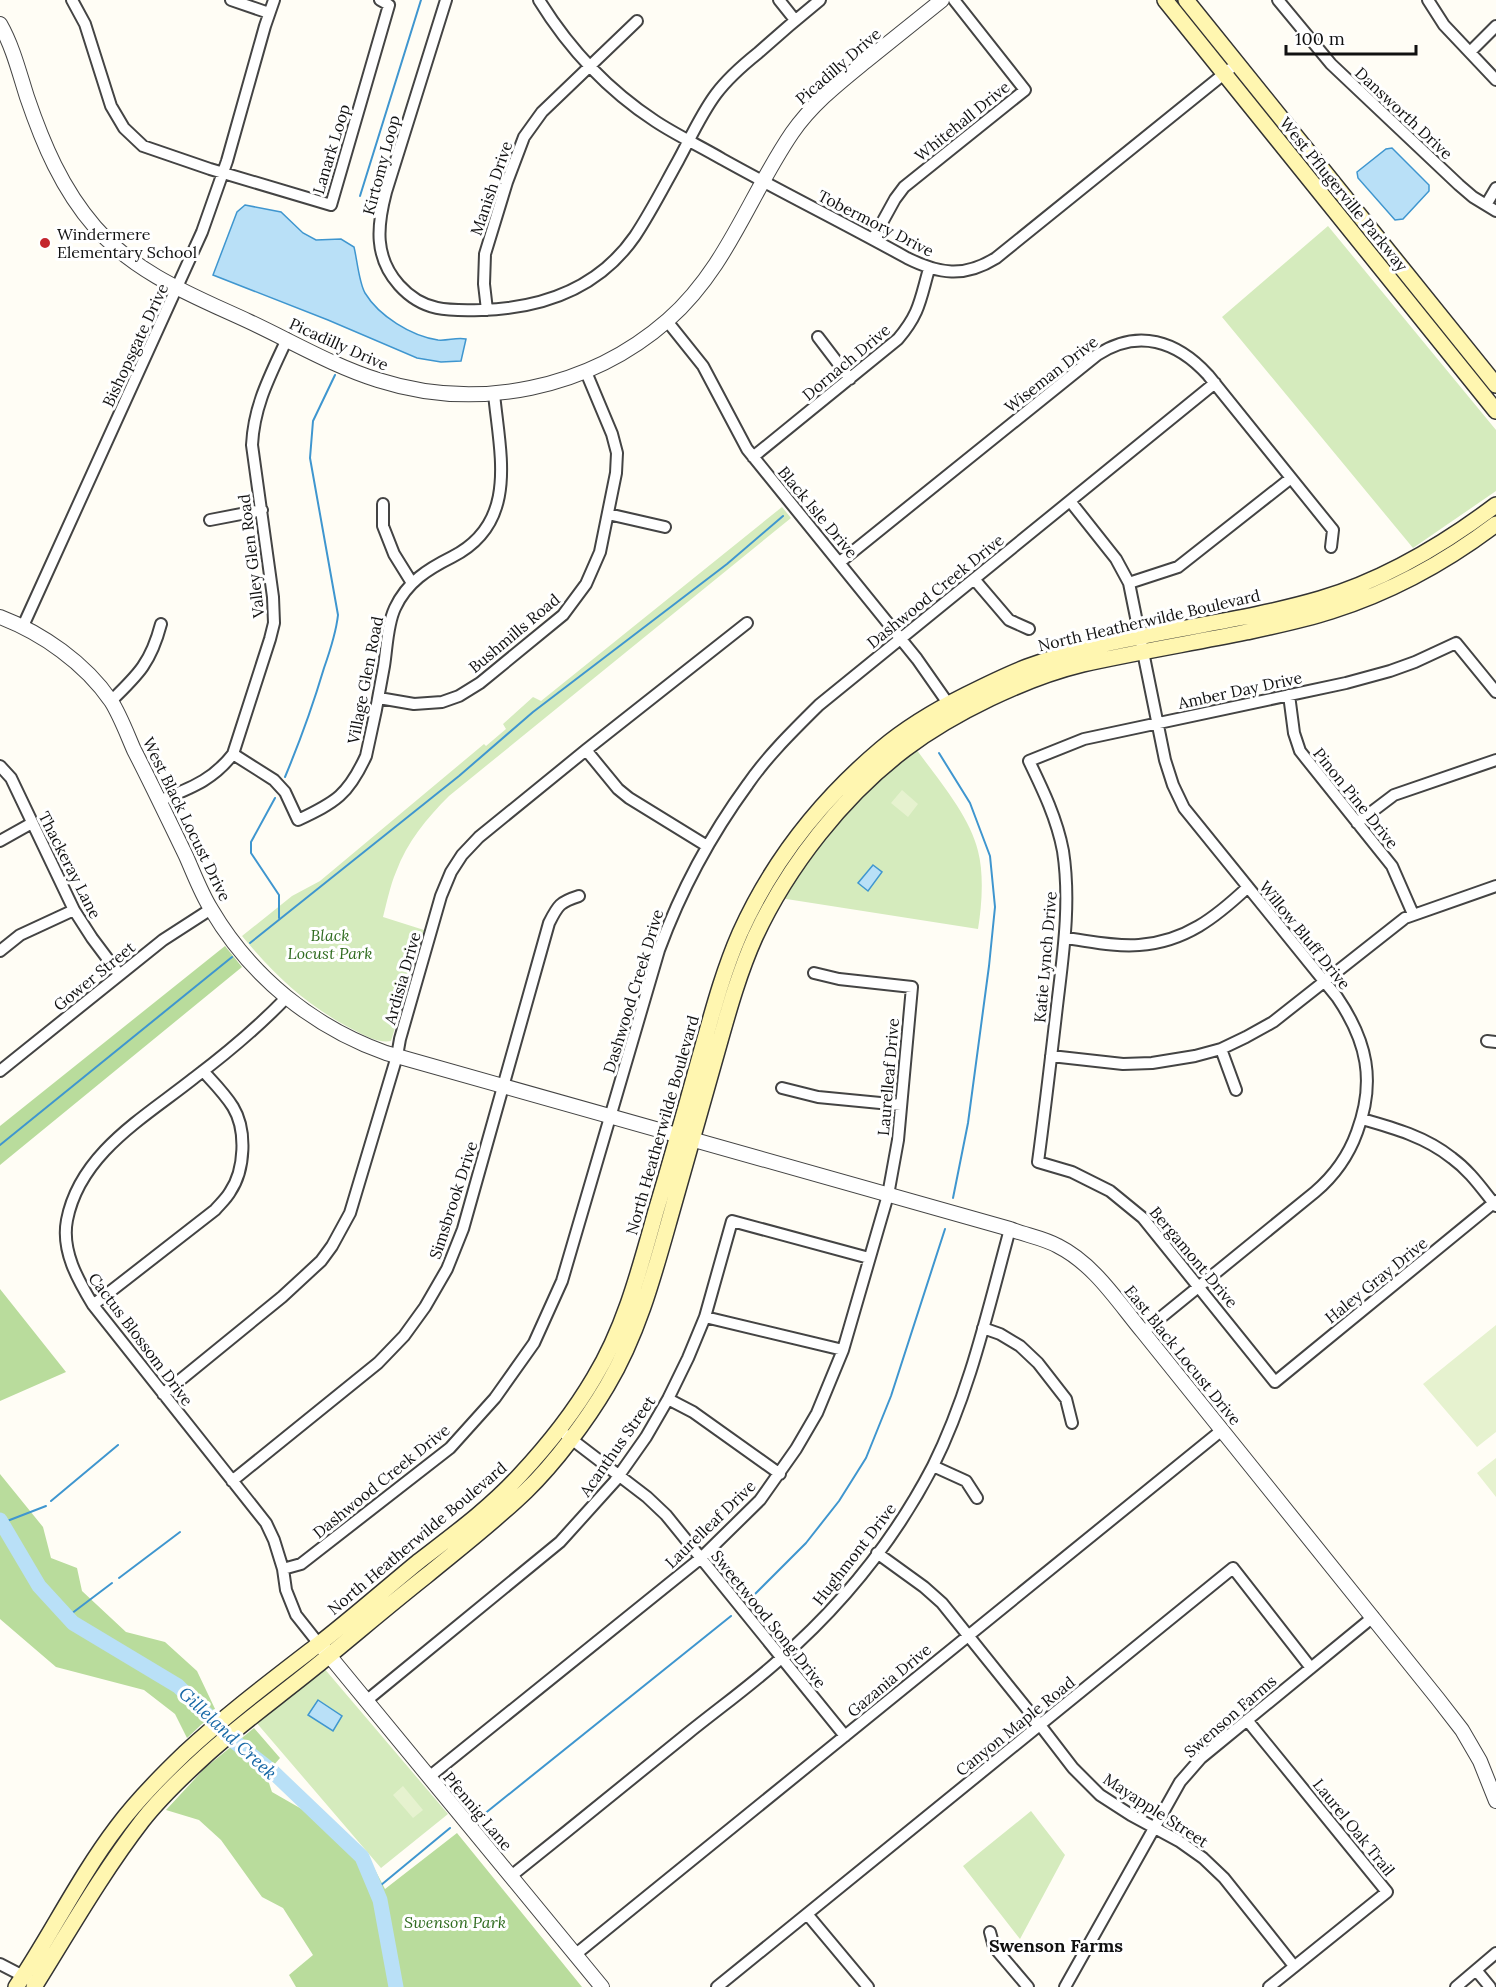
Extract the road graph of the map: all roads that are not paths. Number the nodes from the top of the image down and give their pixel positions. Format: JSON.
{"nodes":[{"id":1,"x":72,"y":0,"type":"edge"},
{"id":2,"x":231,"y":0,"type":"edge"},
{"id":3,"x":274,"y":0,"type":"edge"},
{"id":4,"x":380,"y":0,"type":"edge"},
{"id":5,"x":446,"y":0,"type":"edge"},
{"id":6,"x":539,"y":0,"type":"edge"},
{"id":7,"x":779,"y":0,"type":"edge"},
{"id":8,"x":820,"y":0,"type":"edge"},
{"id":9,"x":942,"y":0,"type":"edge"},
{"id":10,"x":954,"y":0,"type":"edge"},
{"id":11,"x":1165,"y":0,"type":"edge"},
{"id":12,"x":1186,"y":0,"type":"edge"},
{"id":13,"x":1278,"y":0,"type":"edge"},
{"id":14,"x":1428,"y":0,"type":"edge"},
{"id":15,"x":269,"y":13,"type":"junction"},
{"id":16,"x":795,"y":20,"type":"junction"},
{"id":17,"x":637,"y":21,"type":"dead end"},
{"id":18,"x":0,"y":24,"type":"edge"},
{"id":19,"x":1496,"y":26,"type":"edge"},
{"id":20,"x":1471,"y":51,"type":"junction"},
{"id":21,"x":1237,"y":63,"type":"junction"},
{"id":22,"x":590,"y":66,"type":"junction"},
{"id":23,"x":1224,"y":74,"type":"junction"},
{"id":24,"x":1496,"y":80,"type":"edge"},
{"id":25,"x":689,"y":140,"type":"junction"},
{"id":26,"x":223,"y":173,"type":"junction"},
{"id":27,"x":763,"y":182,"type":"junction"},
{"id":28,"x":1496,"y":188,"type":"edge"},
{"id":29,"x":1486,"y":205,"type":"junction"},
{"id":30,"x":1496,"y":211,"type":"edge"},
{"id":31,"x":1363,"y":220,"type":"junction"},
{"id":32,"x":1350,"y":231,"type":"junction"},
{"id":33,"x":873,"y":239,"type":"junction"},
{"id":34,"x":929,"y":269,"type":"junction"},
{"id":35,"x":177,"y":289,"type":"junction"},
{"id":36,"x":487,"y":310,"type":"junction"},
{"id":37,"x":667,"y":321,"type":"junction"},
{"id":38,"x":818,"y":337,"type":"dead end"},
{"id":39,"x":287,"y":339,"type":"junction"},
{"id":40,"x":586,"y":372,"type":"junction"},
{"id":41,"x":850,"y":379,"type":"junction"},
{"id":42,"x":1215,"y":382,"type":"junction"},
{"id":43,"x":1496,"y":385,"type":"edge"},
{"id":44,"x":494,"y":394,"type":"junction"},
{"id":45,"x":1496,"y":411,"type":"edge"},
{"id":46,"x":753,"y":457,"type":"junction"},
{"id":47,"x":1291,"y":478,"type":"junction"},
{"id":48,"x":1070,"y":501,"type":"junction"},
{"id":49,"x":383,"y":504,"type":"dead end"},
{"id":50,"x":1496,"y":505,"type":"edge"},
{"id":51,"x":262,"y":510,"type":"junction"},
{"id":52,"x":608,"y":514,"type":"junction"},
{"id":53,"x":210,"y":520,"type":"dead end"},
{"id":54,"x":1471,"y":524,"type":"junction"},
{"id":55,"x":1496,"y":524,"type":"edge"},
{"id":56,"x":665,"y":527,"type":"dead end"},
{"id":57,"x":1467,"y":546,"type":"junction"},
{"id":58,"x":1331,"y":547,"type":"dead end"},
{"id":59,"x":840,"y":562,"type":"junction"},
{"id":60,"x":974,"y":579,"type":"junction"},
{"id":61,"x":412,"y":583,"type":"junction"},
{"id":62,"x":1129,"y":583,"type":"junction"},
{"id":63,"x":0,"y":617,"type":"edge"},
{"id":64,"x":747,"y":623,"type":"dead end"},
{"id":65,"x":161,"y":624,"type":"dead end"},
{"id":66,"x":23,"y":626,"type":"junction"},
{"id":67,"x":1029,"y":629,"type":"dead end"},
{"id":68,"x":900,"y":638,"type":"junction"},
{"id":69,"x":1140,"y":645,"type":"junction"},
{"id":70,"x":1496,"y":692,"type":"edge"},
{"id":71,"x":1288,"y":695,"type":"junction"},
{"id":72,"x":379,"y":699,"type":"junction"},
{"id":73,"x":111,"y":701,"type":"junction"},
{"id":74,"x":952,"y":710,"type":"junction"},
{"id":75,"x":1157,"y":722,"type":"junction"},
{"id":76,"x":586,"y":750,"type":"junction"},
{"id":77,"x":233,"y":754,"type":"junction"},
{"id":78,"x":1496,"y":760,"type":"edge"},
{"id":79,"x":1029,"y":761,"type":"joint"},
{"id":80,"x":0,"y":766,"type":"edge"},
{"id":81,"x":159,"y":801,"type":"junction"},
{"id":82,"x":32,"y":823,"type":"junction"},
{"id":83,"x":1357,"y":823,"type":"junction"},
{"id":84,"x":0,"y":841,"type":"edge"},
{"id":85,"x":707,"y":846,"type":"junction"},
{"id":86,"x":1496,"y":886,"type":"edge"},
{"id":87,"x":1248,"y":887,"type":"junction"},
{"id":88,"x":579,"y":896,"type":"dead end"},
{"id":89,"x":211,"y":909,"type":"junction"},
{"id":90,"x":74,"y":910,"type":"junction"},
{"id":91,"x":1413,"y":914,"type":"junction"},
{"id":92,"x":1065,"y":938,"type":"junction"},
{"id":93,"x":0,"y":951,"type":"edge"},
{"id":94,"x":814,"y":973,"type":"dead end"},
{"id":95,"x":119,"y":974,"type":"junction"},
{"id":96,"x":1324,"y":981,"type":"junction"},
{"id":97,"x":286,"y":998,"type":"junction"},
{"id":98,"x":1221,"y":1049,"type":"junction"},
{"id":99,"x":398,"y":1056,"type":"junction"},
{"id":100,"x":1051,"y":1056,"type":"junction"},
{"id":101,"x":0,"y":1071,"type":"edge"},
{"id":102,"x":203,"y":1071,"type":"junction"},
{"id":103,"x":504,"y":1087,"type":"junction"},
{"id":104,"x":782,"y":1088,"type":"dead end"},
{"id":105,"x":1236,"y":1090,"type":"dead end"},
{"id":106,"x":901,"y":1105,"type":"junction"},
{"id":107,"x":611,"y":1117,"type":"junction"},
{"id":108,"x":1362,"y":1119,"type":"junction"},
{"id":109,"x":685,"y":1137,"type":"junction"},
{"id":110,"x":1038,"y":1162,"type":"joint"},
{"id":111,"x":888,"y":1195,"type":"junction"},
{"id":112,"x":1495,"y":1204,"type":"edge"},
{"id":113,"x":1010,"y":1229,"type":"junction"},
{"id":114,"x":869,"y":1258,"type":"junction"},
{"id":115,"x":1199,"y":1285,"type":"junction"},
{"id":116,"x":93,"y":1305,"type":"junction"},
{"id":117,"x":705,"y":1317,"type":"junction"},
{"id":118,"x":982,"y":1328,"type":"junction"},
{"id":119,"x":1143,"y":1332,"type":"junction"},
{"id":120,"x":843,"y":1350,"type":"junction"},
{"id":121,"x":1275,"y":1382,"type":"joint"},
{"id":122,"x":163,"y":1394,"type":"junction"},
{"id":123,"x":668,"y":1399,"type":"junction"},
{"id":124,"x":1072,"y":1423,"type":"dead end"},
{"id":125,"x":1222,"y":1430,"type":"junction"},
{"id":126,"x":564,"y":1434,"type":"junction"},
{"id":127,"x":933,"y":1466,"type":"junction"},
{"id":128,"x":780,"y":1474,"type":"junction"},
{"id":129,"x":619,"y":1475,"type":"junction"},
{"id":130,"x":232,"y":1481,"type":"junction"},
{"id":131,"x":977,"y":1498,"type":"dead end"},
{"id":132,"x":877,"y":1554,"type":"junction"},
{"id":133,"x":701,"y":1558,"type":"junction"},
{"id":134,"x":283,"y":1569,"type":"junction"},
{"id":135,"x":1372,"y":1617,"type":"junction"},
{"id":136,"x":968,"y":1635,"type":"junction"},
{"id":137,"x":324,"y":1650,"type":"junction"},
{"id":138,"x":781,"y":1659,"type":"junction"},
{"id":139,"x":1311,"y":1668,"type":"junction"},
{"id":140,"x":366,"y":1701,"type":"junction"},
{"id":141,"x":1247,"y":1720,"type":"junction"},
{"id":142,"x":1040,"y":1725,"type":"junction"},
{"id":143,"x":845,"y":1736,"type":"junction"},
{"id":144,"x":429,"y":1777,"type":"junction"},
{"id":145,"x":1496,"y":1801,"type":"edge"},
{"id":146,"x":118,"y":1825,"type":"junction"},
{"id":147,"x":1154,"y":1827,"type":"junction"},
{"id":148,"x":125,"y":1846,"type":"junction"},
{"id":149,"x":511,"y":1876,"type":"junction"},
{"id":150,"x":807,"y":1914,"type":"junction"},
{"id":151,"x":990,"y":1932,"type":"dead end"},
{"id":152,"x":1496,"y":1953,"type":"edge"},
{"id":153,"x":576,"y":1954,"type":"junction"},
{"id":154,"x":0,"y":1964,"type":"edge"},
{"id":155,"x":1294,"y":1966,"type":"junction"},
{"id":156,"x":1476,"y":1971,"type":"junction"},
{"id":157,"x":27,"y":1983,"type":"edge"},
{"id":158,"x":602,"y":1987,"type":"edge"},
{"id":159,"x":717,"y":1987,"type":"edge"},
{"id":160,"x":868,"y":1987,"type":"edge"},
{"id":161,"x":1028,"y":1987,"type":"edge"},
{"id":162,"x":1065,"y":1987,"type":"edge"},
{"id":163,"x":1269,"y":1987,"type":"edge"},
{"id":164,"x":1456,"y":1987,"type":"edge"},
{"id":165,"x":1490,"y":1987,"type":"edge"}],
"edges":[{"from":1,"to":26,"type":"street"},
{"from":2,"to":15,"type":"street"},
{"from":3,"to":15,"type":"street","name":"Bishopsgate Drive"},
{"from":4,"to":26,"type":"street","name":"Lanark Loop"},
{"from":5,"to":36,"type":"street","name":"Kirtomy Loop"},
{"from":6,"to":22,"type":"street","name":"Tobermory Drive"},
{"from":7,"to":16,"type":"street"},
{"from":8,"to":16,"type":"street","name":"Kirtomy Loop"},
{"from":9,"to":27,"type":"street","name":"Picadilly Drive"},
{"from":10,"to":33,"type":"street","name":"Whitehall Drive"},
{"from":11,"to":23,"type":"main road","name":"West Pflugerville Parkway"},
{"from":12,"to":21,"type":"main road","name":"West Pflugerville Parkway"},
{"from":13,"to":29,"type":"street","name":"Dansworth Drive"},
{"from":14,"to":20,"type":"street"},
{"from":15,"to":26,"type":"street","name":"Bishopsgate Drive"},
{"from":16,"to":25,"type":"street","name":"Kirtomy Loop"},
{"from":17,"to":22,"type":"street","name":"Manish Drive"},
{"from":18,"to":35,"type":"street","name":"Picadilly Drive"},
{"from":19,"to":20,"type":"street"},
{"from":20,"to":24,"type":"street"},
{"from":21,"to":23,"type":"street","name":"Tobermory Drive"},
{"from":21,"to":31,"type":"main road","name":"West Pflugerville Parkway"},
{"from":22,"to":25,"type":"street","name":"Tobermory Drive"},
{"from":22,"to":36,"type":"street","name":"Manish Drive"},
{"from":23,"to":32,"type":"main road","name":"West Pflugerville Parkway"},
{"from":23,"to":34,"type":"street","name":"Tobermory Drive"},
{"from":25,"to":27,"type":"street","name":"Tobermory Drive"},
{"from":25,"to":36,"type":"street","name":"Kirtomy Loop"},
{"from":26,"to":35,"type":"street","name":"Bishopsgate Drive"},
{"from":27,"to":33,"type":"street","name":"Tobermory Drive"},
{"from":27,"to":37,"type":"street","name":"Picadilly Drive"},
{"from":28,"to":29,"type":"street"},
{"from":29,"to":30,"type":"street","name":"Dansworth Drive"},
{"from":31,"to":32,"type":"main road"},
{"from":31,"to":43,"type":"main road","name":"West Pflugerville Parkway"},
{"from":32,"to":45,"type":"main road","name":"West Pflugerville Parkway"},
{"from":33,"to":34,"type":"street","name":"Tobermory Drive"},
{"from":34,"to":41,"type":"street","name":"Dornach Drive"},
{"from":35,"to":39,"type":"street","name":"Picadilly Drive"},
{"from":35,"to":66,"type":"street","name":"Bishopsgate Drive"},
{"from":37,"to":40,"type":"street","name":"Picadilly Drive"},
{"from":37,"to":46,"type":"street","name":"Black Isle Drive"},
{"from":38,"to":41,"type":"street"},
{"from":39,"to":44,"type":"street","name":"Picadilly Drive"},
{"from":39,"to":51,"type":"street","name":"Valley Glen Road"},
{"from":40,"to":44,"type":"street","name":"Picadilly Drive"},
{"from":40,"to":52,"type":"street","name":"Bushmills Road"},
{"from":41,"to":46,"type":"street","name":"Dornach Drive"},
{"from":42,"to":47,"type":"street","name":"Wiseman Drive"},
{"from":42,"to":48,"type":"street","name":"Dashwood Creek Drive"},
{"from":42,"to":59,"type":"street","name":"Wiseman Drive"},
{"from":44,"to":61,"type":"street","name":"Village Glen Road"},
{"from":46,"to":59,"type":"street","name":"Black Isle Drive"},
{"from":47,"to":58,"type":"street","name":"Wiseman Drive"},
{"from":47,"to":62,"type":"street"},
{"from":48,"to":60,"type":"street","name":"Dashwood Creek Drive"},
{"from":48,"to":62,"type":"street","name":"Willow Bluff Drive"},
{"from":49,"to":61,"type":"street"},
{"from":50,"to":54,"type":"main road","name":"North Heatherwilde Boulevard"},
{"from":51,"to":53,"type":"street"},
{"from":51,"to":77,"type":"street","name":"Valley Glen Road"},
{"from":52,"to":56,"type":"street"},
{"from":52,"to":72,"type":"street","name":"Bushmills Road"},
{"from":54,"to":57,"type":"main road"},
{"from":54,"to":69,"type":"main road","name":"North Heatherwilde Boulevard"},
{"from":55,"to":57,"type":"main road","name":"North Heatherwilde Boulevard"},
{"from":57,"to":69,"type":"main road","name":"North Heatherwilde Boulevard"},
{"from":59,"to":68,"type":"street","name":"Black Isle Drive"},
{"from":60,"to":67,"type":"street"},
{"from":60,"to":68,"type":"street","name":"Dashwood Creek Drive"},
{"from":61,"to":72,"type":"street","name":"Village Glen Road"},
{"from":62,"to":69,"type":"street","name":"Willow Bluff Drive"},
{"from":63,"to":66,"type":"street","name":"West Black Locust Drive"},
{"from":64,"to":76,"type":"street","name":"Ardisia Drive"},
{"from":65,"to":73,"type":"street"},
{"from":66,"to":73,"type":"street","name":"West Black Locust Drive"},
{"from":68,"to":74,"type":"street","name":"Black Isle Drive"},
{"from":68,"to":85,"type":"street","name":"Dashwood Creek Drive"},
{"from":69,"to":74,"type":"main road","name":"North Heatherwilde Boulevard"},
{"from":69,"to":75,"type":"street","name":"Willow Bluff Drive"},
{"from":70,"to":71,"type":"street","name":"Amber Day Drive"},
{"from":71,"to":75,"type":"street","name":"Amber Day Drive"},
{"from":71,"to":83,"type":"street","name":"Pinon Pine Drive"},
{"from":72,"to":77,"type":"street","name":"Village Glen Road"},
{"from":73,"to":81,"type":"street","name":"West Black Locust Drive"},
{"from":74,"to":109,"type":"main road","name":"North Heatherwilde Boulevard"},
{"from":75,"to":79,"type":"street","name":"Amber Day Drive"},
{"from":75,"to":87,"type":"street","name":"Willow Bluff Drive"},
{"from":76,"to":85,"type":"street"},
{"from":76,"to":99,"type":"street","name":"Ardisia Drive"},
{"from":77,"to":81,"type":"street","name":"Valley Glen Road"},
{"from":78,"to":83,"type":"street"},
{"from":79,"to":92,"type":"street","name":"Katie Lynch Drive"},
{"from":80,"to":82,"type":"street","name":"Thackeray Lane"},
{"from":81,"to":89,"type":"street","name":"West Black Locust Drive"},
{"from":82,"to":84,"type":"street"},
{"from":82,"to":90,"type":"street","name":"Thackeray Lane"},
{"from":83,"to":91,"type":"street","name":"Pinon Pine Drive"},
{"from":85,"to":107,"type":"street","name":"Dashwood Creek Drive"},
{"from":86,"to":91,"type":"street"},
{"from":87,"to":92,"type":"street"},
{"from":87,"to":96,"type":"street","name":"Willow Bluff Drive"},
{"from":88,"to":103,"type":"street","name":"Simsbrook Drive"},
{"from":89,"to":95,"type":"street","name":"Gower Street"},
{"from":89,"to":97,"type":"street","name":"West Black Locust Drive"},
{"from":90,"to":93,"type":"street"},
{"from":90,"to":95,"type":"street","name":"Thackeray Lane"},
{"from":91,"to":96,"type":"street"},
{"from":92,"to":100,"type":"street","name":"Katie Lynch Drive"},
{"from":94,"to":106,"type":"street","name":"Laurelleaf Drive"},
{"from":95,"to":101,"type":"street","name":"Gower Street"},
{"from":96,"to":98,"type":"street"},
{"from":96,"to":108,"type":"street","name":"Willow Bluff Drive"},
{"from":97,"to":99,"type":"street","name":"West Black Locust Drive"},
{"from":97,"to":102,"type":"street","name":"Cactus Blossom Drive"},
{"from":98,"to":100,"type":"street"},
{"from":98,"to":105,"type":"street"},
{"from":99,"to":103,"type":"street","name":"West Black Locust Drive"},
{"from":99,"to":122,"type":"street","name":"Ardisia Drive"},
{"from":100,"to":110,"type":"street","name":"Katie Lynch Drive"},
{"from":102,"to":116,"type":"street","name":"Cactus Blossom Drive"},
{"from":102,"to":116,"type":"street"},
{"from":103,"to":107,"type":"street","name":"West Black Locust Drive"},
{"from":103,"to":130,"type":"street","name":"Simsbrook Drive"},
{"from":104,"to":106,"type":"street"},
{"from":106,"to":111,"type":"street","name":"Laurelleaf Drive"},
{"from":107,"to":109,"type":"street","name":"West Black Locust Drive"},
{"from":107,"to":134,"type":"street","name":"Dashwood Creek Drive"},
{"from":108,"to":112,"type":"street"},
{"from":108,"to":115,"type":"street","name":"Willow Bluff Drive"},
{"from":109,"to":111,"type":"street","name":"East Black Locust Drive"},
{"from":109,"to":126,"type":"main road","name":"North Heatherwilde Boulevard"},
{"from":110,"to":115,"type":"street","name":"Bergamont Drive"},
{"from":111,"to":113,"type":"street","name":"East Black Locust Drive"},
{"from":111,"to":114,"type":"street","name":"Laurelleaf Drive"},
{"from":112,"to":121,"type":"street","name":"Haley Gray Drive"},
{"from":113,"to":118,"type":"street","name":"Hughmont Drive"},
{"from":113,"to":119,"type":"street","name":"East Black Locust Drive"},
{"from":114,"to":117,"type":"street","name":"Acanthus Street"},
{"from":114,"to":120,"type":"street","name":"Laurelleaf Drive"},
{"from":115,"to":119,"type":"street","name":"Willow Bluff Drive"},
{"from":115,"to":121,"type":"street","name":"Bergamont Drive"},
{"from":116,"to":122,"type":"street","name":"Cactus Blossom Drive"},
{"from":117,"to":120,"type":"street"},
{"from":117,"to":123,"type":"street","name":"Acanthus Street"},
{"from":118,"to":124,"type":"street"},
{"from":118,"to":127,"type":"street","name":"Hughmont Drive"},
{"from":119,"to":125,"type":"street","name":"East Black Locust Drive"},
{"from":120,"to":128,"type":"street","name":"Laurelleaf Drive"},
{"from":122,"to":130,"type":"street","name":"Cactus Blossom Drive"},
{"from":123,"to":128,"type":"street"},
{"from":123,"to":129,"type":"street","name":"Acanthus Street"},
{"from":125,"to":135,"type":"street","name":"East Black Locust Drive"},
{"from":125,"to":136,"type":"street","name":"Gazania Drive"},
{"from":126,"to":129,"type":"street","name":"Sweetwood Song Drive"},
{"from":126,"to":137,"type":"main road","name":"North Heatherwilde Boulevard"},
{"from":127,"to":131,"type":"street"},
{"from":127,"to":132,"type":"street","name":"Hughmont Drive"},
{"from":128,"to":133,"type":"street","name":"Laurelleaf Drive"},
{"from":129,"to":133,"type":"street","name":"Sweetwood Song Drive"},
{"from":129,"to":140,"type":"street","name":"Acanthus Street"},
{"from":130,"to":134,"type":"street","name":"Cactus Blossom Drive"},
{"from":132,"to":136,"type":"street","name":"Mayapple Street"},
{"from":132,"to":138,"type":"street","name":"Hughmont Drive"},
{"from":133,"to":138,"type":"street","name":"Sweetwood Song Drive"},
{"from":133,"to":144,"type":"street","name":"Laurelleaf Drive"},
{"from":134,"to":137,"type":"street","name":"Cactus Blossom Drive"},
{"from":135,"to":139,"type":"street","name":"Swenson Farms"},
{"from":135,"to":145,"type":"street","name":"East Black Locust Drive"},
{"from":136,"to":142,"type":"street","name":"Mayapple Street"},
{"from":136,"to":143,"type":"street","name":"Gazania Drive"},
{"from":137,"to":140,"type":"street","name":"Pfennig Lane"},
{"from":137,"to":146,"type":"main road","name":"North Heatherwilde Boulevard"},
{"from":137,"to":148,"type":"main road","name":"North Heatherwilde Boulevard"},
{"from":138,"to":143,"type":"street","name":"Sweetwood Song Drive"},
{"from":138,"to":149,"type":"street","name":"Hughmont Drive"},
{"from":139,"to":141,"type":"street","name":"Swenson Farms"},
{"from":139,"to":142,"type":"street","name":"Canyon Maple Road"},
{"from":140,"to":144,"type":"street","name":"Pfennig Lane"},
{"from":141,"to":147,"type":"street","name":"Swenson Farms"},
{"from":141,"to":155,"type":"street","name":"Laurel Oak Trail"},
{"from":142,"to":147,"type":"street","name":"Mayapple Street"},
{"from":142,"to":150,"type":"street","name":"Canyon Maple Road"},
{"from":143,"to":153,"type":"street","name":"Gazania Drive"},
{"from":144,"to":149,"type":"street","name":"Pfennig Lane"},
{"from":146,"to":148,"type":"main road"},
{"from":146,"to":157,"type":"main road","name":"North Heatherwilde Boulevard"},
{"from":147,"to":155,"type":"street","name":"Mayapple Street"},
{"from":147,"to":162,"type":"street","name":"Swenson Farms"},
{"from":148,"to":157,"type":"main road","name":"North Heatherwilde Boulevard"},
{"from":149,"to":153,"type":"street","name":"Pfennig Lane"},
{"from":150,"to":159,"type":"street","name":"Canyon Maple Road"},
{"from":150,"to":160,"type":"street"},
{"from":151,"to":161,"type":"street"},
{"from":152,"to":156,"type":"street"},
{"from":153,"to":158,"type":"street","name":"Pfennig Lane"},
{"from":154,"to":157,"type":"street"},
{"from":155,"to":163,"type":"street","name":"Laurel Oak Trail"},
{"from":156,"to":164,"type":"street"},
{"from":156,"to":165,"type":"street"}]}
